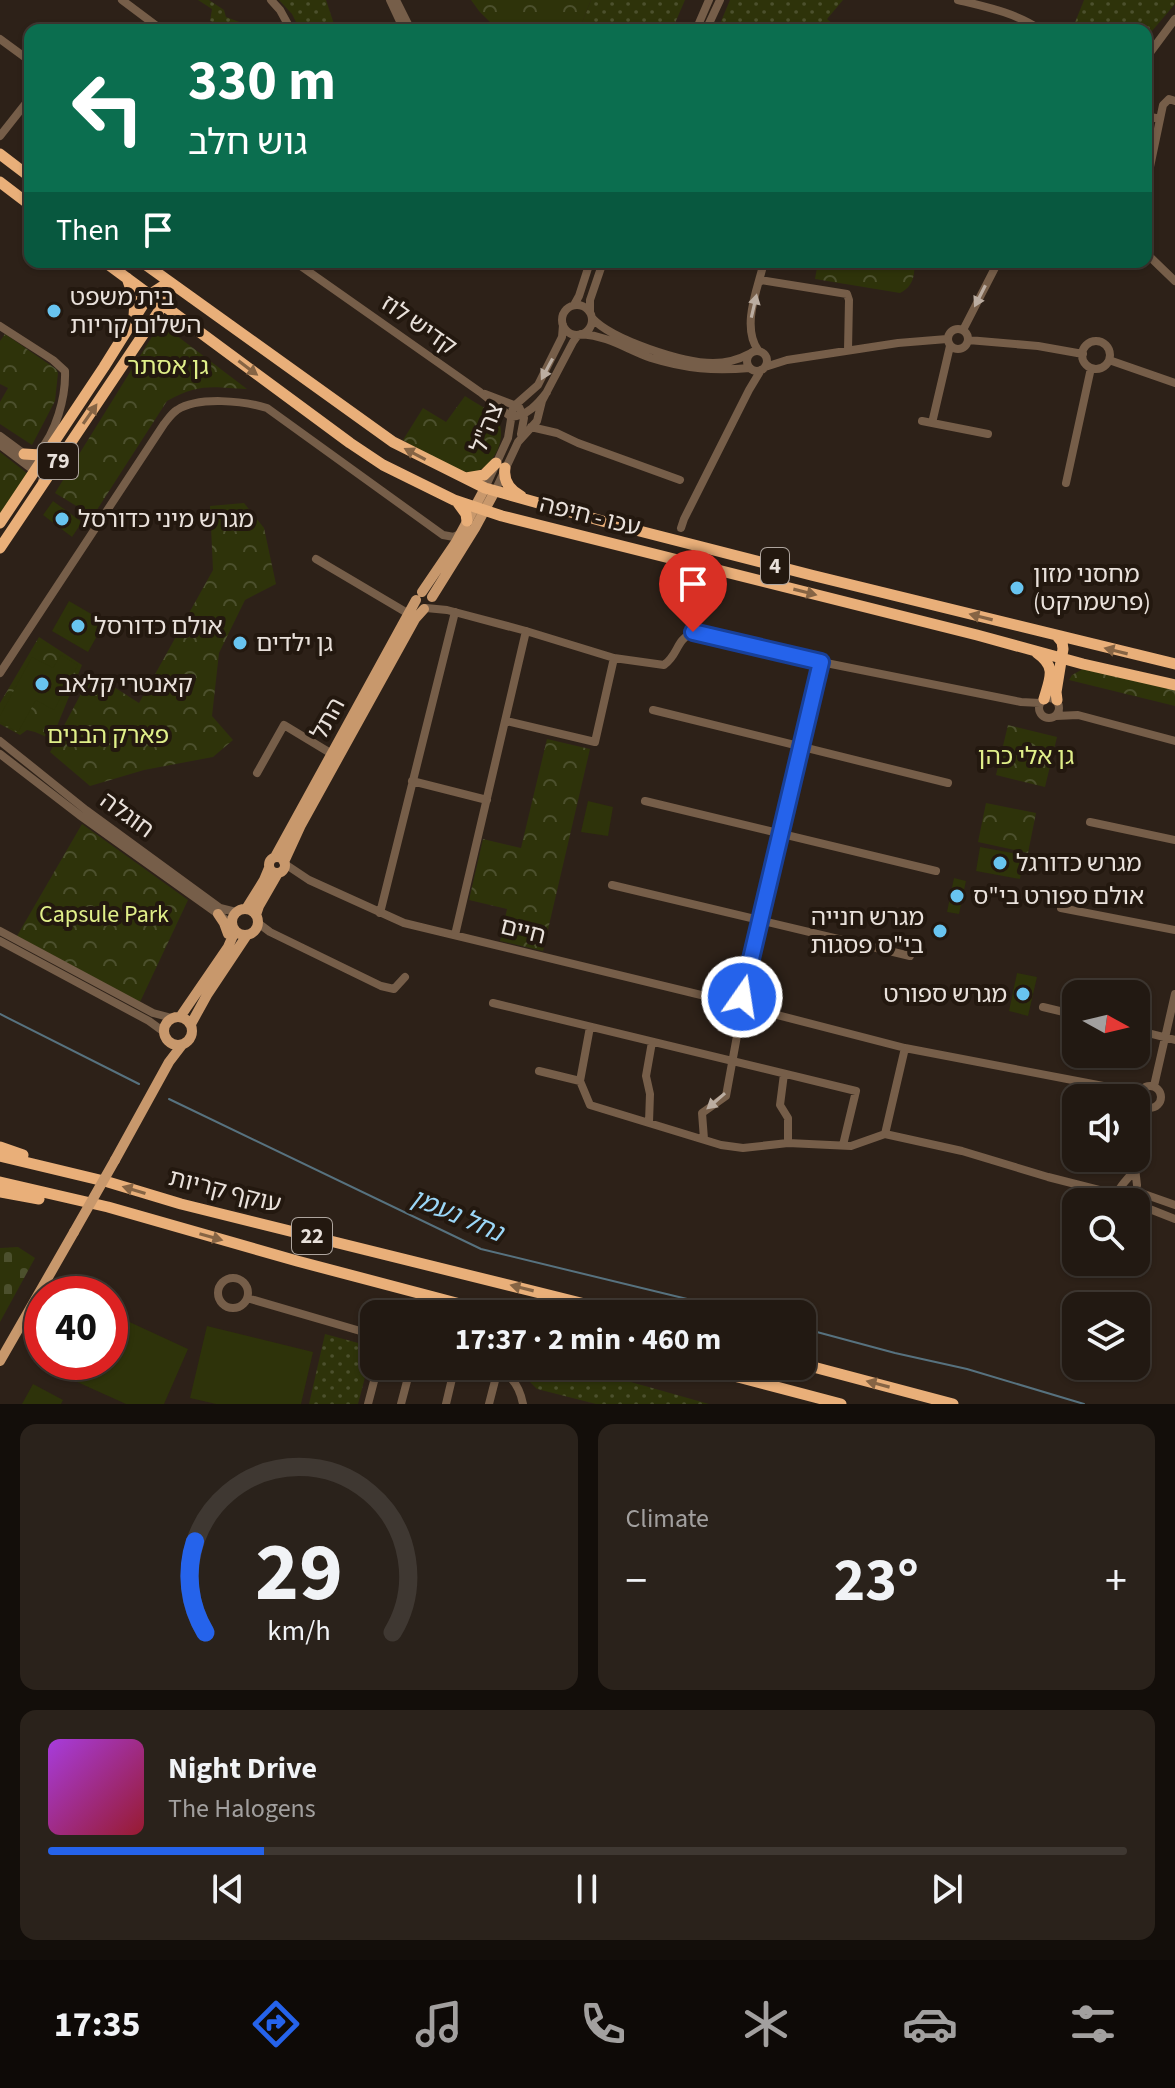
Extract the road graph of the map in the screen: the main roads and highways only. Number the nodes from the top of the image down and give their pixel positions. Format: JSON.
{"nodes":[{"id":1,"x":0,"y":154,"type":"edge"},
{"id":2,"x":24,"y":172,"type":"edge"},
{"id":3,"x":0,"y":182,"type":"edge"},
{"id":4,"x":24,"y":200,"type":"edge"},
{"id":5,"x":113,"y":268,"type":"edge"},
{"id":6,"x":150,"y":268,"type":"edge"},
{"id":7,"x":127,"y":278,"type":"junction"},
{"id":8,"x":169,"y":282,"type":"junction"},
{"id":9,"x":149,"y":295,"type":"junction"},
{"id":10,"x":163,"y":305,"type":"junction"},
{"id":11,"x":187,"y":323,"type":"junction"},
{"id":12,"x":150,"y":324,"type":"junction"},
{"id":13,"x":129,"y":329,"type":"junction"},
{"id":14,"x":462,"y":477,"type":"junction"},
{"id":15,"x":490,"y":489,"type":"junction"},
{"id":16,"x":454,"y":500,"type":"junction"},
{"id":17,"x":536,"y":503,"type":"junction"},
{"id":18,"x":480,"y":510,"type":"junction"},
{"id":19,"x":467,"y":521,"type":"junction"},
{"id":20,"x":0,"y":523,"type":"edge"},
{"id":21,"x":0,"y":548,"type":"edge"},
{"id":22,"x":425,"y":601,"type":"junction"},
{"id":23,"x":1057,"y":636,"type":"junction"},
{"id":24,"x":1033,"y":651,"type":"junction"},
{"id":25,"x":1062,"y":658,"type":"junction"},
{"id":26,"x":1083,"y":664,"type":"junction"},
{"id":27,"x":1175,"y":664,"type":"edge"},
{"id":28,"x":1057,"y":683,"type":"junction"},
{"id":29,"x":1175,"y":685,"type":"edge"},
{"id":30,"x":1058,"y":703,"type":"road end"},
{"id":31,"x":1041,"y":704,"type":"road end"},
{"id":32,"x":279,"y":866,"type":"junction"},
{"id":33,"x":241,"y":910,"type":"junction"},
{"id":34,"x":218,"y":914,"type":"road end"},
{"id":35,"x":254,"y":926,"type":"junction"},
{"id":36,"x":233,"y":927,"type":"junction"},
{"id":37,"x":228,"y":947,"type":"junction"},
{"id":38,"x":176,"y":1017,"type":"junction"},
{"id":39,"x":191,"y":1024,"type":"junction"},
{"id":40,"x":165,"y":1036,"type":"junction"},
{"id":41,"x":182,"y":1045,"type":"junction"},
{"id":42,"x":148,"y":1099,"type":"junction"},
{"id":43,"x":0,"y":1147,"type":"edge"},
{"id":44,"x":0,"y":1156,"type":"edge"},
{"id":45,"x":0,"y":1182,"type":"edge"},
{"id":46,"x":108,"y":1182,"type":"junction"},
{"id":47,"x":0,"y":1192,"type":"edge"},
{"id":48,"x":137,"y":1216,"type":"junction"},
{"id":49,"x":445,"y":1300,"type":"edge"},
{"id":50,"x":568,"y":1300,"type":"edge"},
{"id":51,"x":0,"y":1361,"type":"edge"},
{"id":52,"x":816,"y":1368,"type":"edge"},
{"id":53,"x":749,"y":1380,"type":"edge"},
{"id":54,"x":841,"y":1404,"type":"edge"},
{"id":55,"x":953,"y":1404,"type":"edge"}],
"edges":[{"from":1,"to":2,"type":"highway"},
{"from":3,"to":4,"type":"highway"},
{"from":5,"to":7,"type":"highway","name":"עכו - חיפה","number":"4"},
{"from":6,"to":8,"type":"highway","name":"עכו - חיפה","number":"4"},
{"from":7,"to":9,"type":"highway","name":"עכו - חיפה","number":"4"},
{"from":7,"to":13,"type":"highway"},
{"from":8,"to":9,"type":"highway","number":"79"},
{"from":8,"to":10,"type":"highway","number":"79"},
{"from":14,"to":8,"type":"highway","name":"עכו - חיפה","number":"4","one_way":true},
{"from":9,"to":10,"type":"highway","name":"עכו - חיפה","number":"4"},
{"from":9,"to":13,"type":"highway","number":"79"},
{"from":10,"to":11,"type":"highway","name":"עכו - חיפה","number":"4"},
{"from":10,"to":12,"type":"highway","number":"79"},
{"from":11,"to":12,"type":"highway"},
{"from":11,"to":16,"type":"highway","name":"עכו - חיפה","number":"4","one_way":true},
{"from":21,"to":12,"type":"highway","number":"79","one_way":true},
{"from":13,"to":20,"type":"highway","number":"79"},
{"from":14,"to":15,"type":"highway","name":"עכו - חיפה","number":"4"},
{"from":14,"to":17,"type":"highway"},
{"from":15,"to":17,"type":"highway","name":"עכו - חיפה","number":"4"},
{"from":15,"to":18,"type":"main road","name":"צה\"ל"},
{"from":16,"to":18,"type":"highway","name":"עכו - חיפה","number":"4"},
{"from":16,"to":19,"type":"highway"},
{"from":23,"to":17,"type":"highway","name":"עכו - חיפה","number":"4","one_way":true},
{"from":18,"to":19,"type":"main road","name":"התל"},
{"from":18,"to":22,"type":"main road","name":"התל"},
{"from":18,"to":24,"type":"highway","name":"עכו - חיפה","number":"4","one_way":true},
{"from":19,"to":22,"type":"main road","name":"התל"},
{"from":22,"to":32,"type":"main road","name":"התל"},
{"from":22,"to":32,"type":"main road","name":"התל"},
{"from":23,"to":25,"type":"highway"},
{"from":27,"to":23,"type":"highway","name":"עכו - חיפה","number":"4","one_way":true},
{"from":24,"to":25,"type":"highway","name":"עכו - חיפה","number":"4"},
{"from":24,"to":31,"type":"highway"},
{"from":25,"to":26,"type":"highway","name":"עכו - חיפה","number":"4"},
{"from":25,"to":28,"type":"highway"},
{"from":26,"to":28,"type":"highway"},
{"from":26,"to":29,"type":"highway","name":"עכו - חיפה","number":"4"},
{"from":28,"to":30,"type":"highway"},
{"from":32,"to":33,"type":"main road","name":"התל"},
{"from":32,"to":35,"type":"main road","name":"התל"},
{"from":33,"to":35,"type":"main road"},
{"from":33,"to":36,"type":"main road","name":"התל"},
{"from":34,"to":37,"type":"main road"},
{"from":35,"to":36,"type":"main road"},
{"from":35,"to":39,"type":"main road","name":"התל"},
{"from":36,"to":37,"type":"main road"},
{"from":37,"to":38,"type":"main road"},
{"from":38,"to":39,"type":"main road"},
{"from":38,"to":40,"type":"main road"},
{"from":39,"to":41,"type":"main road"},
{"from":40,"to":41,"type":"main road"},
{"from":40,"to":42,"type":"main road"},
{"from":41,"to":42,"type":"main road"},
{"from":42,"to":51,"type":"main road","bridge":true},
{"from":43,"to":46,"type":"highway"},
{"from":44,"to":46,"type":"highway","name":"עוקף קריות","number":"22"},
{"from":45,"to":48,"type":"highway","name":"עוקף קריות","number":"22"},
{"from":50,"to":46,"type":"highway","name":"עוקף קריות","number":"22","one_way":true},
{"from":47,"to":48,"type":"highway"},
{"from":48,"to":49,"type":"highway","name":"עוקף קריות","number":"22","one_way":true},
{"from":55,"to":52,"type":"highway","one_way":true},
{"from":53,"to":54,"type":"highway"}]}
